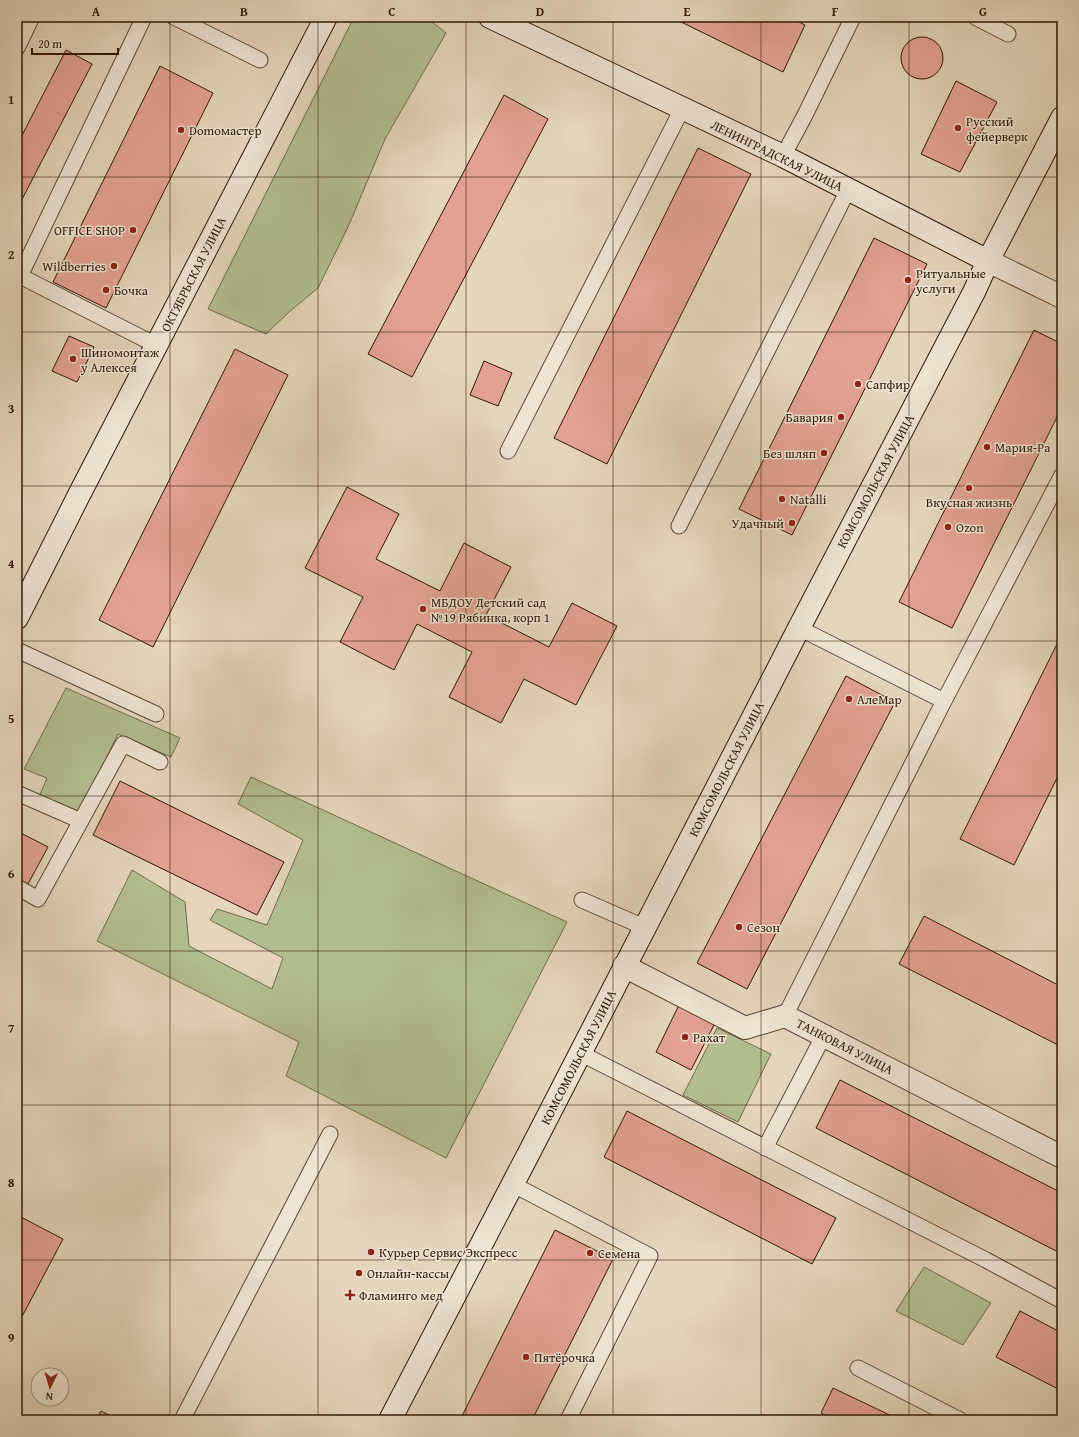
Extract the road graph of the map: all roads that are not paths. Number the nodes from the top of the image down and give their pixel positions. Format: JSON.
{"nodes":[{"id":1,"x":32,"y":17,"type":"edge"},
{"id":2,"x":144,"y":17,"type":"edge"},
{"id":3,"x":174,"y":17,"type":"edge"},
{"id":4,"x":326,"y":17,"type":"edge"},
{"id":5,"x":490,"y":17,"type":"edge"},
{"id":6,"x":853,"y":17,"type":"edge"},
{"id":7,"x":975,"y":17,"type":"edge"},
{"id":8,"x":1008,"y":34,"type":"dead end"},
{"id":9,"x":17,"y":48,"type":"edge"},
{"id":10,"x":260,"y":60,"type":"dead end"},
{"id":11,"x":682,"y":109,"type":"junction"},
{"id":12,"x":1062,"y":118,"type":"edge"},
{"id":13,"x":783,"y":156,"type":"junction"},
{"id":14,"x":848,"y":190,"type":"junction"},
{"id":15,"x":988,"y":262,"type":"junction"},
{"id":16,"x":1062,"y":298,"type":"edge"},
{"id":17,"x":156,"y":345,"type":"junction"},
{"id":18,"x":508,"y":450,"type":"dead end"},
{"id":19,"x":1062,"y":475,"type":"edge"},
{"id":20,"x":679,"y":526,"type":"dead end"},
{"id":21,"x":18,"y":615,"type":"edge"},
{"id":22,"x":799,"y":628,"type":"junction"},
{"id":23,"x":17,"y":650,"type":"edge"},
{"id":24,"x":944,"y":701,"type":"junction"},
{"id":25,"x":156,"y":714,"type":"dead end"},
{"id":26,"x":160,"y":762,"type":"dead end"},
{"id":27,"x":17,"y":793,"type":"edge"},
{"id":28,"x":81,"y":821,"type":"junction"},
{"id":29,"x":17,"y":888,"type":"edge"},
{"id":30,"x":582,"y":900,"type":"dead end"},
{"id":31,"x":644,"y":927,"type":"junction"},
{"id":32,"x":624,"y":966,"type":"junction"},
{"id":33,"x":785,"y":1016,"type":"junction"},
{"id":34,"x":824,"y":1036,"type":"junction"},
{"id":35,"x":580,"y":1053,"type":"junction"},
{"id":36,"x":330,"y":1134,"type":"dead end"},
{"id":37,"x":765,"y":1148,"type":"junction"},
{"id":38,"x":1062,"y":1157,"type":"edge"},
{"id":39,"x":512,"y":1184,"type":"junction"},
{"id":40,"x":1062,"y":1301,"type":"edge"},
{"id":41,"x":858,"y":1368,"type":"dead end"},
{"id":42,"x":182,"y":1420,"type":"edge"},
{"id":43,"x":390,"y":1420,"type":"edge"},
{"id":44,"x":568,"y":1420,"type":"edge"},
{"id":45,"x":960,"y":1420,"type":"edge"}],
"edges":[{"from":1,"to":9,"type":"lane"},
{"from":2,"to":17,"type":"lane"},
{"from":3,"to":10,"type":"lane"},
{"from":4,"to":17,"type":"main road","name":"ОКТЯБРЬСКАЯ УЛИЦА"},
{"from":5,"to":11,"type":"main road","name":"ЛЕНИНГРАДСКАЯ УЛИЦА"},
{"from":6,"to":13,"type":"lane"},
{"from":7,"to":8,"type":"lane"},
{"from":11,"to":13,"type":"main road","name":"ЛЕНИНГРАДСКАЯ УЛИЦА"},
{"from":11,"to":18,"type":"lane"},
{"from":12,"to":15,"type":"main road","name":"КОМСОМОЛЬСКАЯ УЛИЦА"},
{"from":13,"to":14,"type":"main road","name":"ЛЕНИНГРАДСКАЯ УЛИЦА"},
{"from":14,"to":15,"type":"main road","name":"ЛЕНИНГРАДСКАЯ УЛИЦА"},
{"from":14,"to":20,"type":"lane"},
{"from":15,"to":16,"type":"main road","name":"ЛЕНИНГРАДСКАЯ УЛИЦА"},
{"from":15,"to":22,"type":"main road","name":"КОМСОМОЛЬСКАЯ УЛИЦА"},
{"from":17,"to":21,"type":"main road","name":"ОКТЯБРЬСКАЯ УЛИЦА"},
{"from":19,"to":24,"type":"lane"},
{"from":22,"to":24,"type":"lane"},
{"from":22,"to":31,"type":"main road","name":"КОМСОМОЛЬСКАЯ УЛИЦА"},
{"from":23,"to":25,"type":"lane"},
{"from":24,"to":33,"type":"lane"},
{"from":26,"to":28,"type":"lane"},
{"from":27,"to":28,"type":"lane"},
{"from":28,"to":29,"type":"lane"},
{"from":30,"to":31,"type":"lane"},
{"from":31,"to":32,"type":"main road","name":"КОМСОМОЛЬСКАЯ УЛИЦА"},
{"from":32,"to":33,"type":"main road","name":"ТАНКОВАЯ УЛИЦА"},
{"from":32,"to":35,"type":"main road","name":"КОМСОМОЛЬСКАЯ УЛИЦА"},
{"from":33,"to":34,"type":"main road","name":"ТАНКОВАЯ УЛИЦА"},
{"from":34,"to":37,"type":"lane"},
{"from":34,"to":38,"type":"main road","name":"ТАНКОВАЯ УЛИЦА"},
{"from":35,"to":37,"type":"lane"},
{"from":35,"to":39,"type":"main road","name":"КОМСОМОЛЬСКАЯ УЛИЦА"},
{"from":36,"to":42,"type":"lane"},
{"from":37,"to":40,"type":"lane"},
{"from":39,"to":43,"type":"main road","name":"КОМСОМОЛЬСКАЯ УЛИЦА"},
{"from":39,"to":44,"type":"lane"},
{"from":41,"to":45,"type":"lane"}]}
